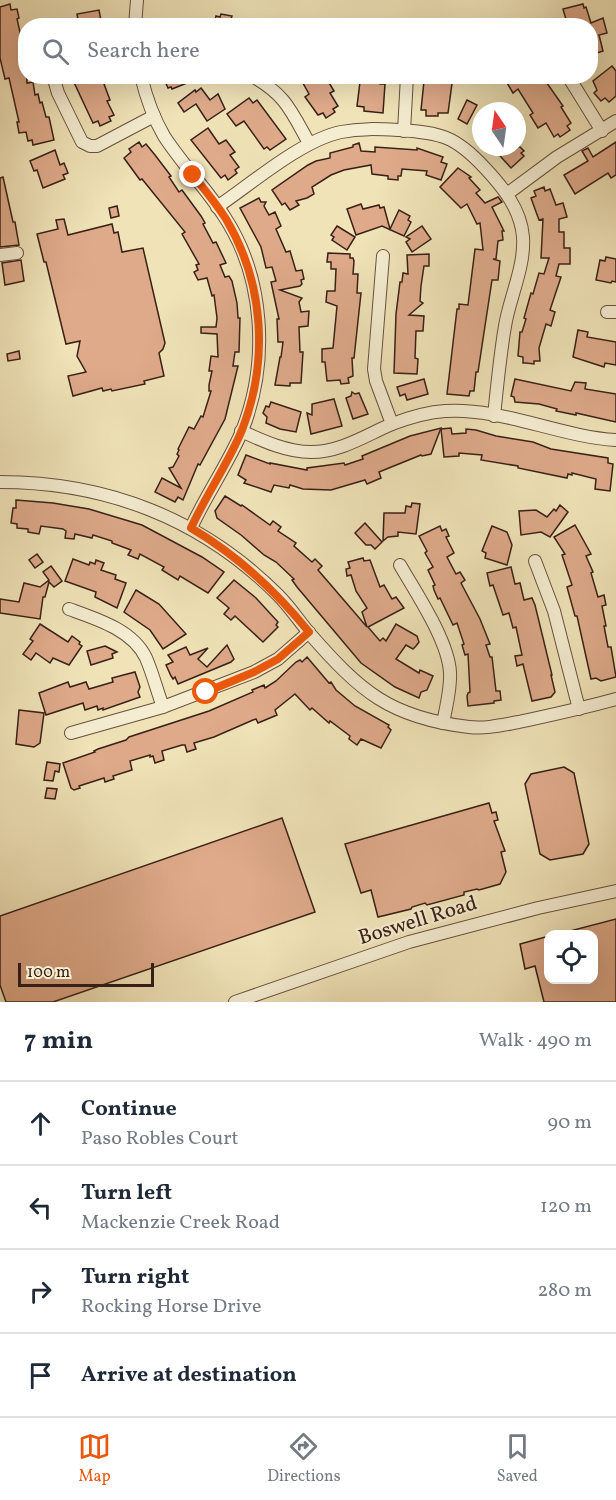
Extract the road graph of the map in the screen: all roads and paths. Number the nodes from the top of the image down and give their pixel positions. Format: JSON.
{"nodes":[{"id":1,"x":137,"y":0,"type":"edge"},
{"id":2,"x":136,"y":18,"type":"edge"},
{"id":3,"x":55,"y":84,"type":"edge"},
{"id":4,"x":144,"y":84,"type":"edge"},
{"id":5,"x":267,"y":84,"type":"edge"},
{"id":6,"x":407,"y":84,"type":"edge"},
{"id":7,"x":573,"y":84,"type":"edge"},
{"id":8,"x":154,"y":116,"type":"junction"},
{"id":9,"x":616,"y":121,"type":"edge"},
{"id":10,"x":404,"y":131,"type":"junction"},
{"id":11,"x":602,"y":131,"type":"junction"},
{"id":12,"x":309,"y":143,"type":"junction"},
{"id":13,"x":507,"y":194,"type":"junction"},
{"id":14,"x":218,"y":207,"type":"junction"},
{"id":15,"x":17,"y":252,"type":"dead end"},
{"id":16,"x":0,"y":255,"type":"edge"},
{"id":17,"x":383,"y":256,"type":"dead end"},
{"id":18,"x":494,"y":416,"type":"junction"},
{"id":19,"x":392,"y":424,"type":"junction"},
{"id":20,"x":241,"y":431,"type":"junction"},
{"id":21,"x":616,"y":440,"type":"edge"},
{"id":22,"x":0,"y":482,"type":"edge"},
{"id":23,"x":191,"y":528,"type":"junction"},
{"id":24,"x":535,"y":561,"type":"dead end"},
{"id":25,"x":400,"y":565,"type":"dead end"},
{"id":26,"x":69,"y":609,"type":"dead end"},
{"id":27,"x":309,"y":632,"type":"junction"},
{"id":28,"x":616,"y":699,"type":"edge"},
{"id":29,"x":163,"y":707,"type":"junction"},
{"id":30,"x":579,"y":709,"type":"junction"},
{"id":31,"x":442,"y":723,"type":"junction"},
{"id":32,"x":71,"y":733,"type":"dead end"},
{"id":33,"x":616,"y":891,"type":"edge"},
{"id":34,"x":235,"y":1002,"type":"edge"}],
"edges":[{"from":1,"to":2,"type":"street"},
{"from":3,"to":8,"type":"street"},
{"from":4,"to":8,"type":"street"},
{"from":5,"to":12,"type":"street"},
{"from":6,"to":10,"type":"street"},
{"from":7,"to":11,"type":"street"},
{"from":8,"to":14,"type":"street"},
{"from":9,"to":11,"type":"street"},
{"from":10,"to":12,"type":"street"},
{"from":10,"to":13,"type":"street"},
{"from":11,"to":13,"type":"street"},
{"from":12,"to":14,"type":"street"},
{"from":13,"to":18,"type":"street"},
{"from":14,"to":20,"type":"street"},
{"from":15,"to":16,"type":"street"},
{"from":17,"to":19,"type":"street"},
{"from":18,"to":19,"type":"street"},
{"from":18,"to":21,"type":"street"},
{"from":19,"to":20,"type":"street"},
{"from":20,"to":23,"type":"street"},
{"from":22,"to":23,"type":"street"},
{"from":23,"to":27,"type":"street"},
{"from":24,"to":30,"type":"street"},
{"from":25,"to":31,"type":"street"},
{"from":26,"to":29,"type":"street"},
{"from":27,"to":29,"type":"street"},
{"from":27,"to":31,"type":"street"},
{"from":28,"to":30,"type":"street"},
{"from":29,"to":32,"type":"street"},
{"from":30,"to":31,"type":"street"},
{"from":33,"to":34,"type":"street","name":"Boswell Road"}]}
